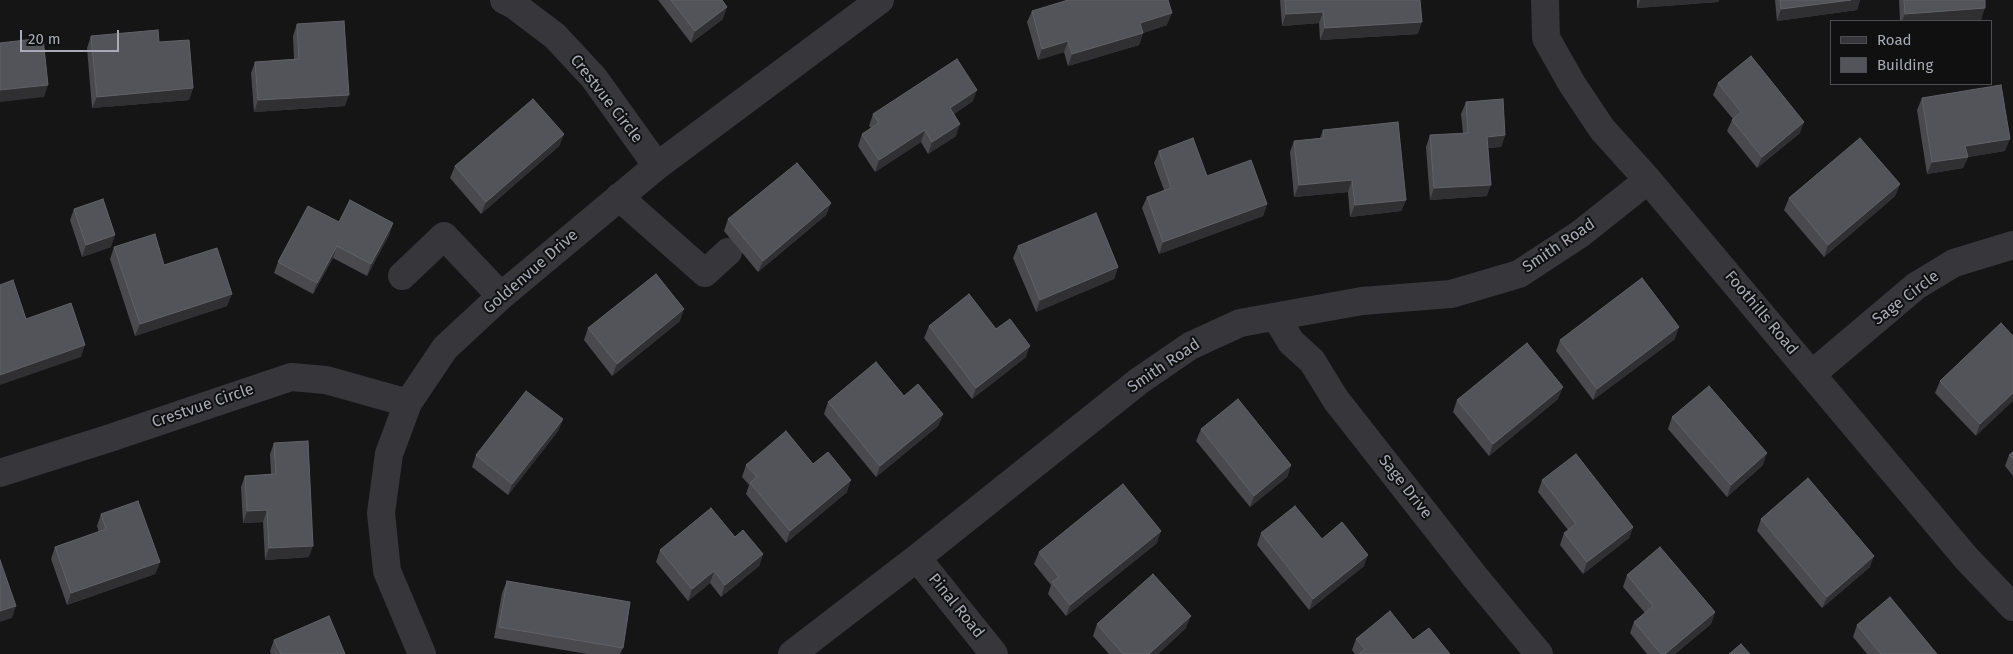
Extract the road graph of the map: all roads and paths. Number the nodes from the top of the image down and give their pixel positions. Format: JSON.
{"nodes":[{"id":1,"x":504,"y":0,"type":"edge"},
{"id":2,"x":880,"y":0,"type":"edge"},
{"id":3,"x":1545,"y":0,"type":"edge"},
{"id":4,"x":657,"y":166,"type":"junction"},
{"id":5,"x":1648,"y":180,"type":"junction"},
{"id":6,"x":619,"y":198,"type":"junction"},
{"id":7,"x":2013,"y":244,"type":"edge"},
{"id":8,"x":728,"y":252,"type":"dead end"},
{"id":9,"x":402,"y":276,"type":"dead end"},
{"id":10,"x":501,"y":296,"type":"junction"},
{"id":11,"x":1276,"y":317,"type":"junction"},
{"id":12,"x":1812,"y":374,"type":"junction"},
{"id":13,"x":408,"y":403,"type":"junction"},
{"id":14,"x":0,"y":473,"type":"edge"},
{"id":15,"x":917,"y":558,"type":"junction"},
{"id":16,"x":2013,"y":608,"type":"edge"},
{"id":17,"x":422,"y":654,"type":"edge"},
{"id":18,"x":792,"y":654,"type":"edge"},
{"id":19,"x":994,"y":654,"type":"edge"},
{"id":20,"x":1539,"y":654,"type":"edge"}],
"edges":[{"from":1,"to":4,"type":"street","name":"Crestvue Circle"},
{"from":2,"to":4,"type":"street","name":"Goldenvue Drive"},
{"from":3,"to":5,"type":"street","name":"Foothills Road"},
{"from":4,"to":6,"type":"street","name":"Goldenvue Drive"},
{"from":5,"to":11,"type":"street","name":"Smith Road"},
{"from":5,"to":12,"type":"street","name":"Foothills Road"},
{"from":6,"to":8,"type":"street"},
{"from":6,"to":10,"type":"street","name":"Goldenvue Drive"},
{"from":7,"to":12,"type":"street","name":"Sage Circle"},
{"from":9,"to":10,"type":"street"},
{"from":10,"to":13,"type":"street","name":"Goldenvue Drive"},
{"from":11,"to":15,"type":"street","name":"Smith Road"},
{"from":11,"to":20,"type":"street","name":"Sage Drive"},
{"from":12,"to":16,"type":"street","name":"Foothills Road"},
{"from":13,"to":14,"type":"street","name":"Crestvue Circle"},
{"from":13,"to":17,"type":"street","name":"Goldenvue Drive"},
{"from":15,"to":18,"type":"street","name":"Smith Road"},
{"from":15,"to":19,"type":"street","name":"Pinal Road"}]}
